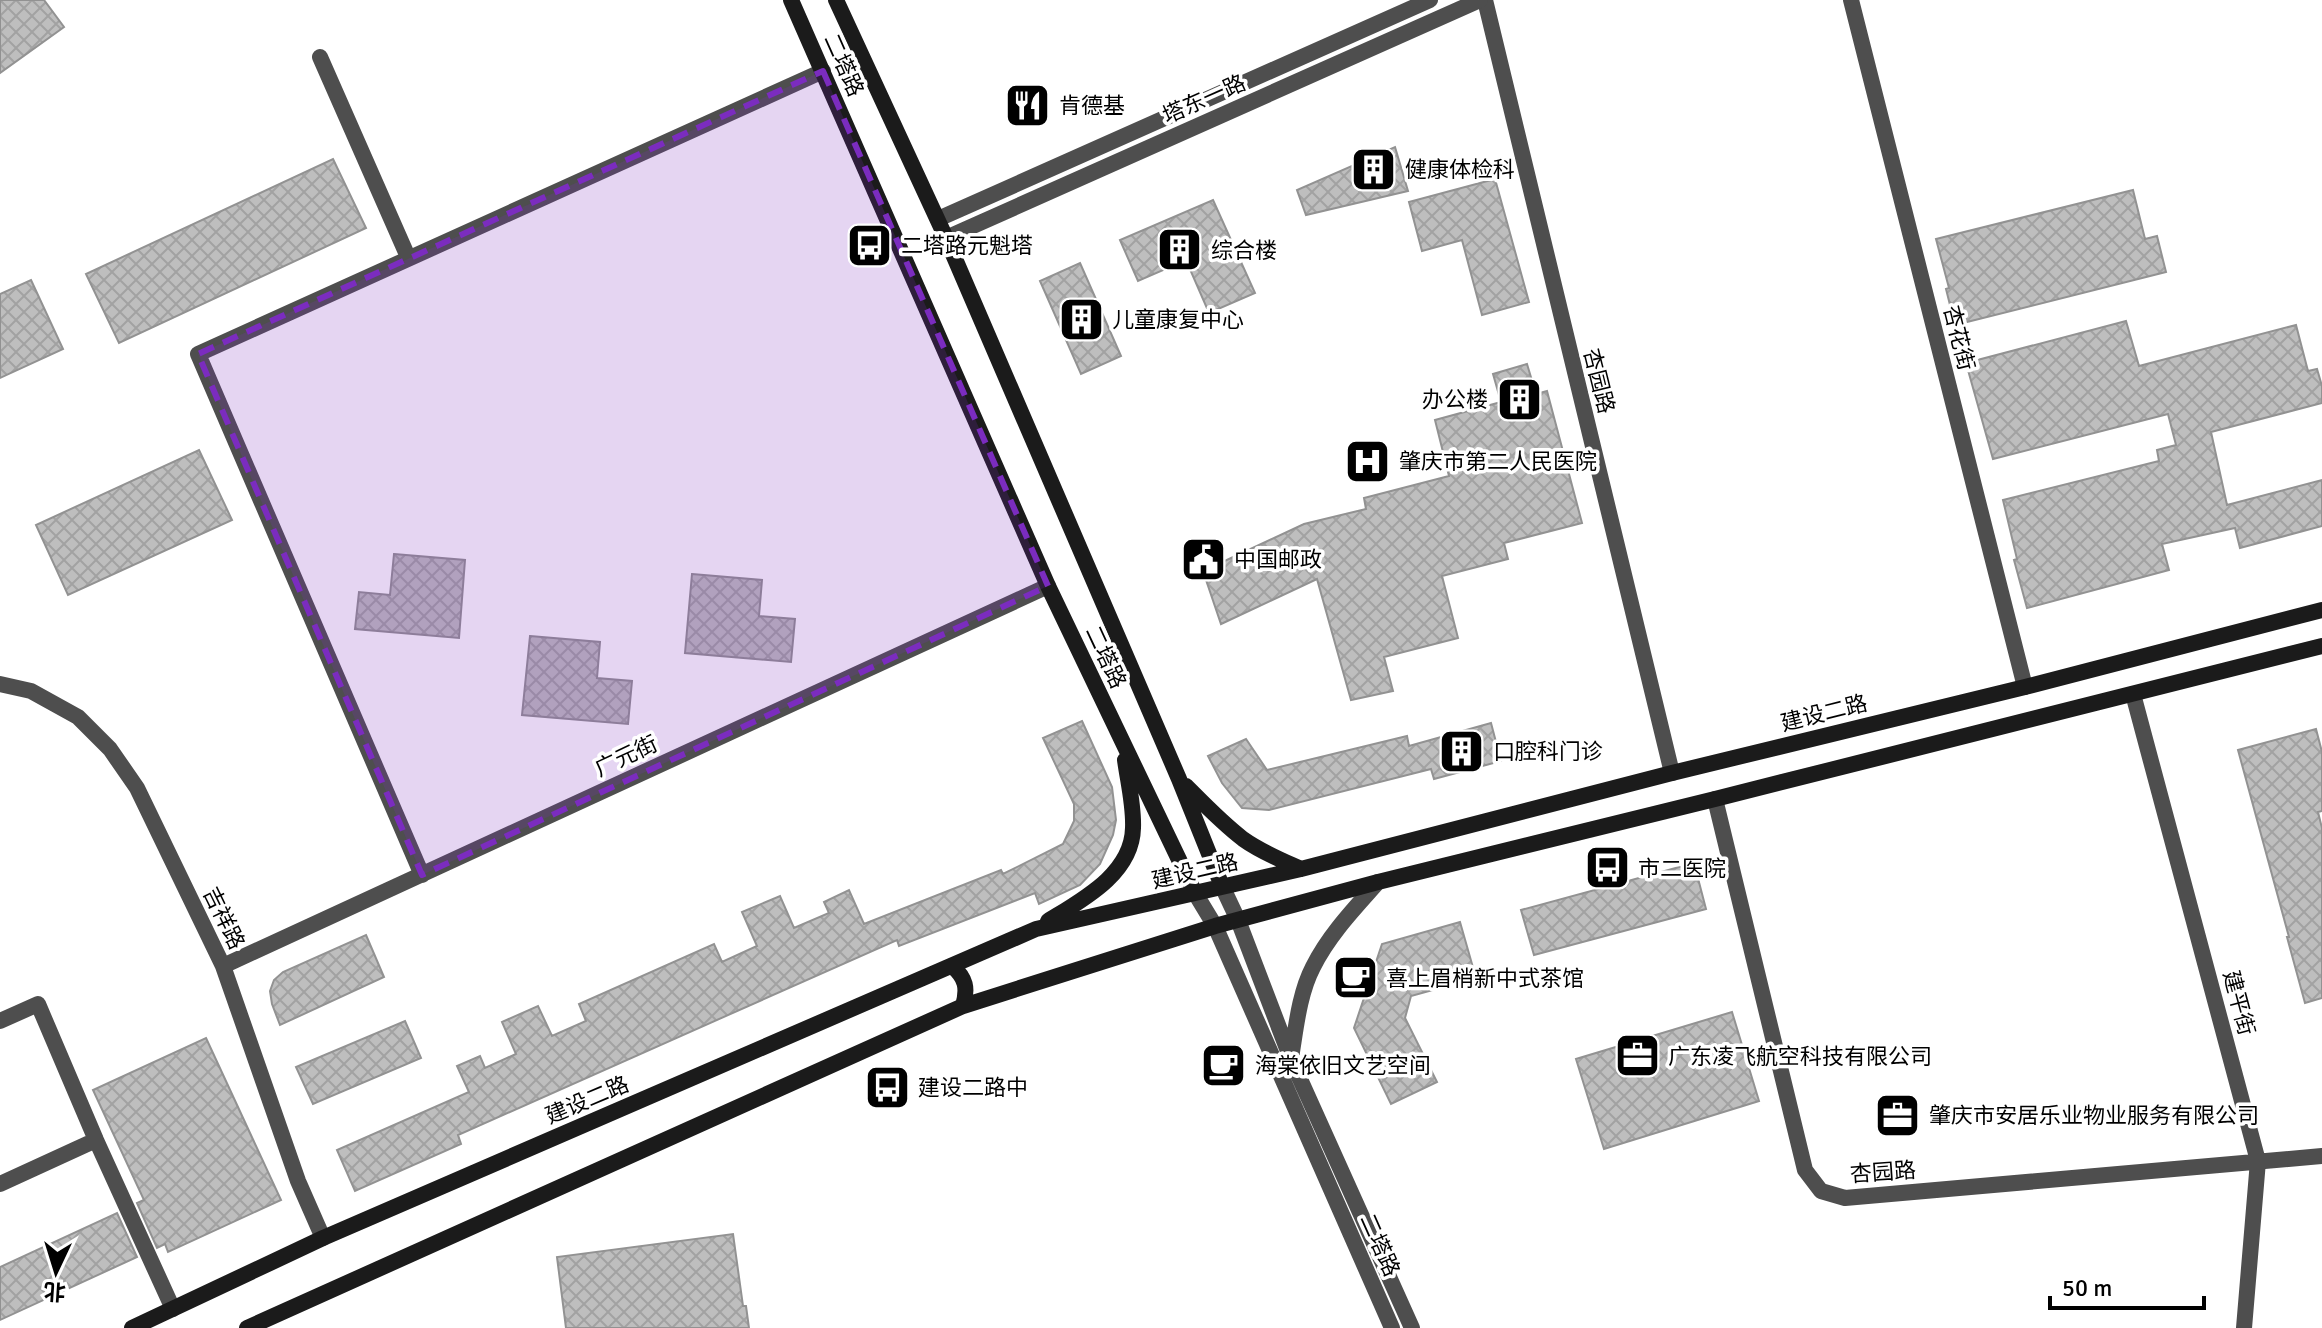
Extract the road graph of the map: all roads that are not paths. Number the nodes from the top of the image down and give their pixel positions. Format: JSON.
{"nodes":[{"id":1,"x":791,"y":0,"type":"edge"},
{"id":2,"x":836,"y":0,"type":"edge"},
{"id":3,"x":1430,"y":0,"type":"edge"},
{"id":4,"x":1482,"y":0,"type":"edge"},
{"id":5,"x":1851,"y":0,"type":"edge"},
{"id":6,"x":320,"y":57,"type":"dead end"},
{"id":7,"x":823,"y":71,"type":"junction"},
{"id":8,"x":938,"y":219,"type":"junction"},
{"id":9,"x":946,"y":238,"type":"junction"},
{"id":10,"x":408,"y":257,"type":"junction"},
{"id":11,"x":1048,"y":586,"type":"junction"},
{"id":12,"x":2322,"y":610,"type":"edge"},
{"id":13,"x":2322,"y":646,"type":"edge"},
{"id":14,"x":0,"y":684,"type":"edge"},
{"id":15,"x":2025,"y":687,"type":"junction"},
{"id":16,"x":2133,"y":694,"type":"junction"},
{"id":17,"x":1124,"y":746,"type":"junction"},
{"id":18,"x":1672,"y":773,"type":"junction"},
{"id":19,"x":1179,"y":779,"type":"junction"},
{"id":20,"x":1715,"y":799,"type":"junction"},
{"id":21,"x":1301,"y":869,"type":"junction"},
{"id":22,"x":422,"y":875,"type":"junction"},
{"id":23,"x":1378,"y":882,"type":"junction"},
{"id":24,"x":1222,"y":886,"type":"junction"},
{"id":25,"x":1195,"y":893,"type":"junction"},
{"id":26,"x":1238,"y":920,"type":"junction"},
{"id":27,"x":1215,"y":926,"type":"junction"},
{"id":28,"x":1036,"y":929,"type":"junction"},
{"id":29,"x":223,"y":966,"type":"junction"},
{"id":30,"x":952,"y":966,"type":"junction"},
{"id":31,"x":963,"y":1006,"type":"junction"},
{"id":32,"x":0,"y":1021,"type":"edge"},
{"id":33,"x":1291,"y":1059,"type":"junction"},
{"id":34,"x":96,"y":1140,"type":"junction"},
{"id":35,"x":2322,"y":1156,"type":"edge"},
{"id":36,"x":2258,"y":1161,"type":"junction"},
{"id":37,"x":0,"y":1184,"type":"edge"},
{"id":38,"x":323,"y":1238,"type":"junction"},
{"id":39,"x":173,"y":1309,"type":"junction"},
{"id":40,"x":132,"y":1328,"type":"edge"},
{"id":41,"x":247,"y":1328,"type":"edge"},
{"id":42,"x":1392,"y":1328,"type":"edge"},
{"id":43,"x":1412,"y":1328,"type":"edge"},
{"id":44,"x":2244,"y":1328,"type":"edge"}],
"edges":[{"from":1,"to":7,"type":"main road","name":"二塔路"},
{"from":2,"to":8,"type":"main road","name":"二塔路"},
{"from":3,"to":8,"type":"street","name":"塔东一路"},
{"from":4,"to":9,"type":"street","name":"塔东一路"},
{"from":4,"to":18,"type":"street","name":"杏园路"},
{"from":5,"to":15,"type":"street","name":"杏花街"},
{"from":6,"to":10,"type":"street"},
{"from":7,"to":10,"type":"street"},
{"from":7,"to":11,"type":"main road","name":"二塔路"},
{"from":8,"to":9,"type":"main road","name":"二塔路"},
{"from":9,"to":19,"type":"main road","name":"二塔路"},
{"from":10,"to":22,"type":"street"},
{"from":11,"to":17,"type":"main road","name":"二塔路"},
{"from":11,"to":22,"type":"street","name":"广元街"},
{"from":12,"to":15,"type":"main road","name":"建设二路"},
{"from":13,"to":16,"type":"main road"},
{"from":14,"to":29,"type":"street","name":"吉祥路"},
{"from":15,"to":18,"type":"main road","name":"建设二路"},
{"from":16,"to":20,"type":"main road"},
{"from":16,"to":36,"type":"street","name":"建平街"},
{"from":17,"to":25,"type":"main road","name":"二塔路"},
{"from":17,"to":28,"type":"main road"},
{"from":18,"to":21,"type":"main road","name":"建设二路"},
{"from":19,"to":21,"type":"main road"},
{"from":19,"to":24,"type":"main road","name":"二塔路"},
{"from":20,"to":23,"type":"main road"},
{"from":20,"to":36,"type":"street","name":"杏园路"},
{"from":21,"to":24,"type":"main road","name":"建设二路"},
{"from":22,"to":29,"type":"street","name":"广元街"},
{"from":23,"to":26,"type":"main road"},
{"from":23,"to":33,"type":"street"},
{"from":24,"to":25,"type":"main road","name":"建设二路"},
{"from":24,"to":26,"type":"street","name":"二塔路"},
{"from":25,"to":27,"type":"street","name":"二塔路"},
{"from":25,"to":28,"type":"main road","name":"建设二路"},
{"from":26,"to":27,"type":"main road"},
{"from":26,"to":33,"type":"street","name":"二塔路"},
{"from":27,"to":31,"type":"main road"},
{"from":27,"to":42,"type":"street","name":"二塔路"},
{"from":28,"to":30,"type":"main road","name":"建设二路"},
{"from":29,"to":38,"type":"street","name":"吉祥路"},
{"from":30,"to":31,"type":"main road"},
{"from":30,"to":38,"type":"main road","name":"建设二路"},
{"from":31,"to":41,"type":"main road"},
{"from":32,"to":34,"type":"street"},
{"from":33,"to":43,"type":"street","name":"二塔路"},
{"from":34,"to":37,"type":"street"},
{"from":34,"to":39,"type":"street"},
{"from":35,"to":36,"type":"street","name":"杏园路"},
{"from":36,"to":44,"type":"street","name":"建平街"},
{"from":38,"to":39,"type":"main road","name":"建设二路"},
{"from":39,"to":40,"type":"main road","name":"建设二路"}]}
